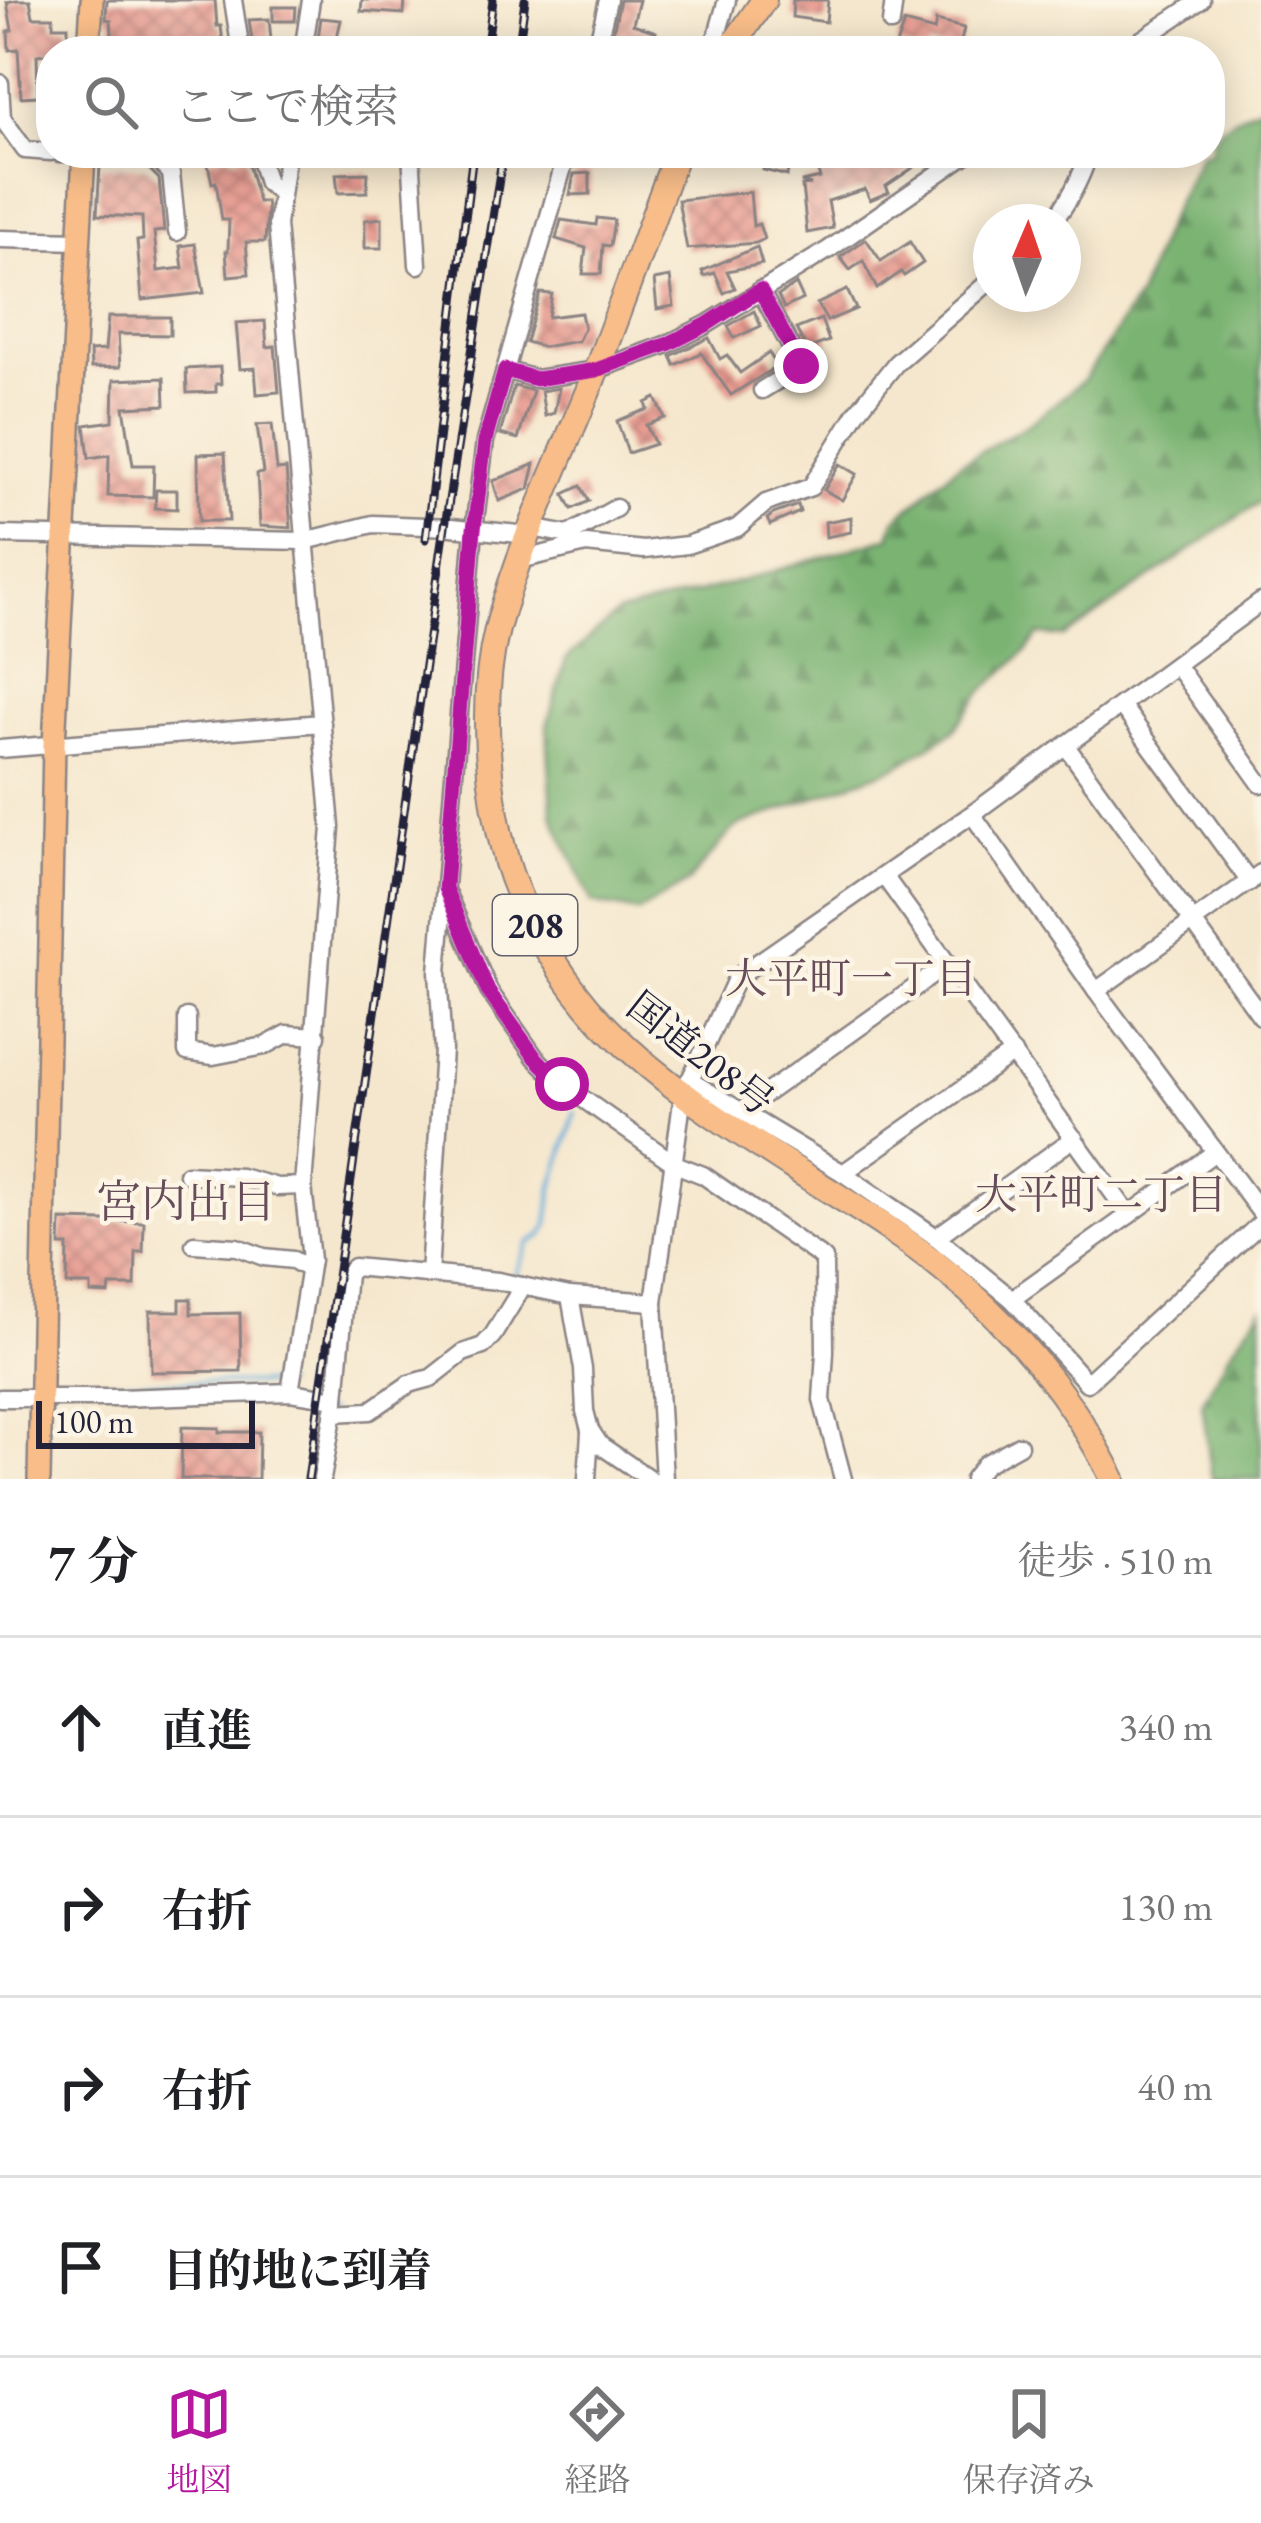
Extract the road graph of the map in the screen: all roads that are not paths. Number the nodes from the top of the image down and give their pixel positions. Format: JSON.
{"nodes":[{"id":1,"x":92,"y":0,"type":"edge"},
{"id":2,"x":233,"y":0,"type":"edge"},
{"id":3,"x":311,"y":0,"type":"edge"},
{"id":4,"x":608,"y":0,"type":"edge"},
{"id":5,"x":727,"y":0,"type":"edge"},
{"id":6,"x":764,"y":0,"type":"edge"},
{"id":7,"x":894,"y":0,"type":"edge"},
{"id":8,"x":1201,"y":0,"type":"edge"},
{"id":9,"x":891,"y":22,"type":"dead end"},
{"id":10,"x":90,"y":36,"type":"edge"},
{"id":11,"x":239,"y":36,"type":"edge"},
{"id":12,"x":305,"y":36,"type":"edge"},
{"id":13,"x":600,"y":36,"type":"edge"},
{"id":14,"x":718,"y":36,"type":"edge"},
{"id":15,"x":737,"y":36,"type":"edge"},
{"id":16,"x":1147,"y":36,"type":"edge"},
{"id":17,"x":0,"y":82,"type":"edge"},
{"id":18,"x":1,"y":118,"type":"edge"},
{"id":19,"x":36,"y":151,"type":"edge"},
{"id":20,"x":83,"y":168,"type":"edge"},
{"id":21,"x":169,"y":168,"type":"edge"},
{"id":22,"x":262,"y":168,"type":"edge"},
{"id":23,"x":284,"y":168,"type":"edge"},
{"id":24,"x":413,"y":168,"type":"edge"},
{"id":25,"x":563,"y":168,"type":"edge"},
{"id":26,"x":671,"y":168,"type":"edge"},
{"id":27,"x":946,"y":168,"type":"edge"},
{"id":28,"x":1084,"y":168,"type":"edge"},
{"id":29,"x":280,"y":193,"type":"junction"},
{"id":30,"x":1065,"y":204,"type":"edge"},
{"id":31,"x":177,"y":232,"type":"dead end"},
{"id":32,"x":0,"y":239,"type":"edge"},
{"id":33,"x":79,"y":241,"type":"junction"},
{"id":34,"x":418,"y":265,"type":"dead end"},
{"id":35,"x":760,"y":290,"type":"junction"},
{"id":36,"x":973,"y":296,"type":"edge"},
{"id":37,"x":505,"y":370,"type":"junction"},
{"id":38,"x":596,"y":370,"type":"junction"},
{"id":39,"x":762,"y":390,"type":"dead end"},
{"id":40,"x":616,"y":508,"type":"dead end"},
{"id":41,"x":474,"y":529,"type":"junction"},
{"id":42,"x":0,"y":535,"type":"edge"},
{"id":43,"x":63,"y":536,"type":"junction"},
{"id":44,"x":305,"y":541,"type":"junction"},
{"id":45,"x":527,"y":541,"type":"junction"},
{"id":46,"x":1261,"y":602,"type":"edge"},
{"id":47,"x":1176,"y":665,"type":"junction"},
{"id":48,"x":1121,"y":705,"type":"junction"},
{"id":49,"x":322,"y":723,"type":"junction"},
{"id":50,"x":54,"y":746,"type":"junction"},
{"id":51,"x":1066,"y":746,"type":"junction"},
{"id":52,"x":0,"y":749,"type":"edge"},
{"id":53,"x":1261,"y":784,"type":"edge"},
{"id":54,"x":972,"y":814,"type":"junction"},
{"id":55,"x":884,"y":876,"type":"junction"},
{"id":56,"x":1255,"y":878,"type":"edge"},
{"id":57,"x":445,"y":888,"type":"junction"},
{"id":58,"x":1193,"y":924,"type":"junction"},
{"id":59,"x":948,"y":964,"type":"junction"},
{"id":60,"x":1096,"y":992,"type":"junction"},
{"id":61,"x":1261,"y":1016,"type":"edge"},
{"id":62,"x":187,"y":1017,"type":"dead end"},
{"id":63,"x":317,"y":1036,"type":"junction"},
{"id":64,"x":1013,"y":1053,"type":"junction"},
{"id":65,"x":686,"y":1088,"type":"junction"},
{"id":66,"x":741,"y":1112,"type":"junction"},
{"id":67,"x":1074,"y":1138,"type":"junction"},
{"id":68,"x":1215,"y":1152,"type":"junction"},
{"id":69,"x":675,"y":1164,"type":"junction"},
{"id":70,"x":843,"y":1173,"type":"junction"},
{"id":71,"x":187,"y":1174,"type":"dead end"},
{"id":72,"x":304,"y":1186,"type":"junction"},
{"id":73,"x":1261,"y":1213,"type":"edge"},
{"id":74,"x":1129,"y":1215,"type":"junction"},
{"id":75,"x":1261,"y":1222,"type":"edge"},
{"id":76,"x":935,"y":1237,"type":"junction"},
{"id":77,"x":194,"y":1244,"type":"dead end"},
{"id":78,"x":309,"y":1270,"type":"junction"},
{"id":79,"x":429,"y":1275,"type":"junction"},
{"id":80,"x":523,"y":1286,"type":"junction"},
{"id":81,"x":570,"y":1295,"type":"junction"},
{"id":82,"x":1012,"y":1299,"type":"junction"},
{"id":83,"x":654,"y":1302,"type":"junction"},
{"id":84,"x":290,"y":1392,"type":"junction"},
{"id":85,"x":41,"y":1396,"type":"junction"},
{"id":86,"x":0,"y":1397,"type":"edge"},
{"id":87,"x":334,"y":1406,"type":"junction"},
{"id":88,"x":590,"y":1430,"type":"junction"},
{"id":89,"x":1019,"y":1445,"type":"dead end"},
{"id":90,"x":39,"y":1479,"type":"edge"},
{"id":91,"x":322,"y":1479,"type":"edge"},
{"id":92,"x":587,"y":1479,"type":"edge"},
{"id":93,"x":650,"y":1479,"type":"edge"},
{"id":94,"x":664,"y":1479,"type":"edge"},
{"id":95,"x":844,"y":1479,"type":"edge"},
{"id":96,"x":973,"y":1479,"type":"edge"},
{"id":97,"x":1113,"y":1479,"type":"edge"}],
"edges":[{"from":1,"to":10,"type":"main road"},
{"from":2,"to":11,"type":"street"},
{"from":3,"to":12,"type":"street"},
{"from":4,"to":13,"type":"street"},
{"from":5,"to":14,"type":"street"},
{"from":6,"to":15,"type":"highway"},
{"from":7,"to":9,"type":"street"},
{"from":8,"to":16,"type":"street"},
{"from":17,"to":18,"type":"street"},
{"from":18,"to":19,"type":"street"},
{"from":20,"to":33,"type":"main road"},
{"from":21,"to":31,"type":"street"},
{"from":22,"to":29,"type":"street"},
{"from":23,"to":29,"type":"street"},
{"from":24,"to":34,"type":"street"},
{"from":25,"to":37,"type":"street"},
{"from":26,"to":38,"type":"highway","name":"国道208号","number":"208"},
{"from":27,"to":35,"type":"street"},
{"from":28,"to":30,"type":"street"},
{"from":29,"to":44,"type":"street"},
{"from":32,"to":33,"type":"street"},
{"from":33,"to":43,"type":"main road"},
{"from":35,"to":38,"type":"street"},
{"from":35,"to":39,"type":"street"},
{"from":36,"to":45,"type":"street"},
{"from":37,"to":38,"type":"street"},
{"from":37,"to":41,"type":"street"},
{"from":38,"to":45,"type":"highway","name":"国道208号","number":"208"},
{"from":40,"to":45,"type":"street"},
{"from":41,"to":44,"type":"street"},
{"from":41,"to":45,"type":"street"},
{"from":41,"to":57,"type":"street"},
{"from":42,"to":43,"type":"street"},
{"from":43,"to":44,"type":"street"},
{"from":43,"to":50,"type":"main road"},
{"from":44,"to":49,"type":"street"},
{"from":45,"to":65,"type":"highway","name":"国道208号","number":"208"},
{"from":46,"to":47,"type":"street"},
{"from":47,"to":48,"type":"street"},
{"from":47,"to":53,"type":"street"},
{"from":48,"to":51,"type":"street"},
{"from":48,"to":56,"type":"street"},
{"from":49,"to":50,"type":"street"},
{"from":49,"to":63,"type":"street"},
{"from":50,"to":52,"type":"street"},
{"from":50,"to":85,"type":"main road"},
{"from":51,"to":54,"type":"street"},
{"from":51,"to":58,"type":"street"},
{"from":54,"to":55,"type":"street"},
{"from":54,"to":60,"type":"street"},
{"from":55,"to":59,"type":"street"},
{"from":55,"to":65,"type":"street"},
{"from":56,"to":58,"type":"street"},
{"from":57,"to":69,"type":"street"},
{"from":57,"to":79,"type":"street"},
{"from":58,"to":60,"type":"street"},
{"from":58,"to":61,"type":"street"},
{"from":59,"to":64,"type":"street"},
{"from":59,"to":66,"type":"street"},
{"from":60,"to":68,"type":"street"},
{"from":62,"to":63,"type":"street"},
{"from":63,"to":72,"type":"street"},
{"from":64,"to":67,"type":"street"},
{"from":64,"to":70,"type":"street"},
{"from":65,"to":66,"type":"street"},
{"from":65,"to":69,"type":"street"},
{"from":65,"to":97,"type":"highway","name":"国道208号","number":"208"},
{"from":66,"to":70,"type":"street"},
{"from":67,"to":74,"type":"street"},
{"from":67,"to":76,"type":"street"},
{"from":68,"to":73,"type":"street"},
{"from":68,"to":74,"type":"street"},
{"from":69,"to":83,"type":"street"},
{"from":69,"to":95,"type":"street"},
{"from":70,"to":76,"type":"street"},
{"from":71,"to":72,"type":"street"},
{"from":72,"to":78,"type":"street"},
{"from":74,"to":82,"type":"street"},
{"from":75,"to":82,"type":"street"},
{"from":76,"to":82,"type":"street"},
{"from":77,"to":78,"type":"street"},
{"from":78,"to":84,"type":"street"},
{"from":79,"to":80,"type":"street"},
{"from":79,"to":87,"type":"street"},
{"from":80,"to":81,"type":"street"},
{"from":80,"to":87,"type":"street"},
{"from":81,"to":83,"type":"street"},
{"from":81,"to":88,"type":"street"},
{"from":83,"to":94,"type":"street"},
{"from":84,"to":85,"type":"street"},
{"from":84,"to":87,"type":"street"},
{"from":85,"to":86,"type":"street"},
{"from":85,"to":90,"type":"main road"},
{"from":87,"to":91,"type":"street"},
{"from":88,"to":92,"type":"street"},
{"from":88,"to":93,"type":"street"},
{"from":89,"to":96,"type":"street"}]}
